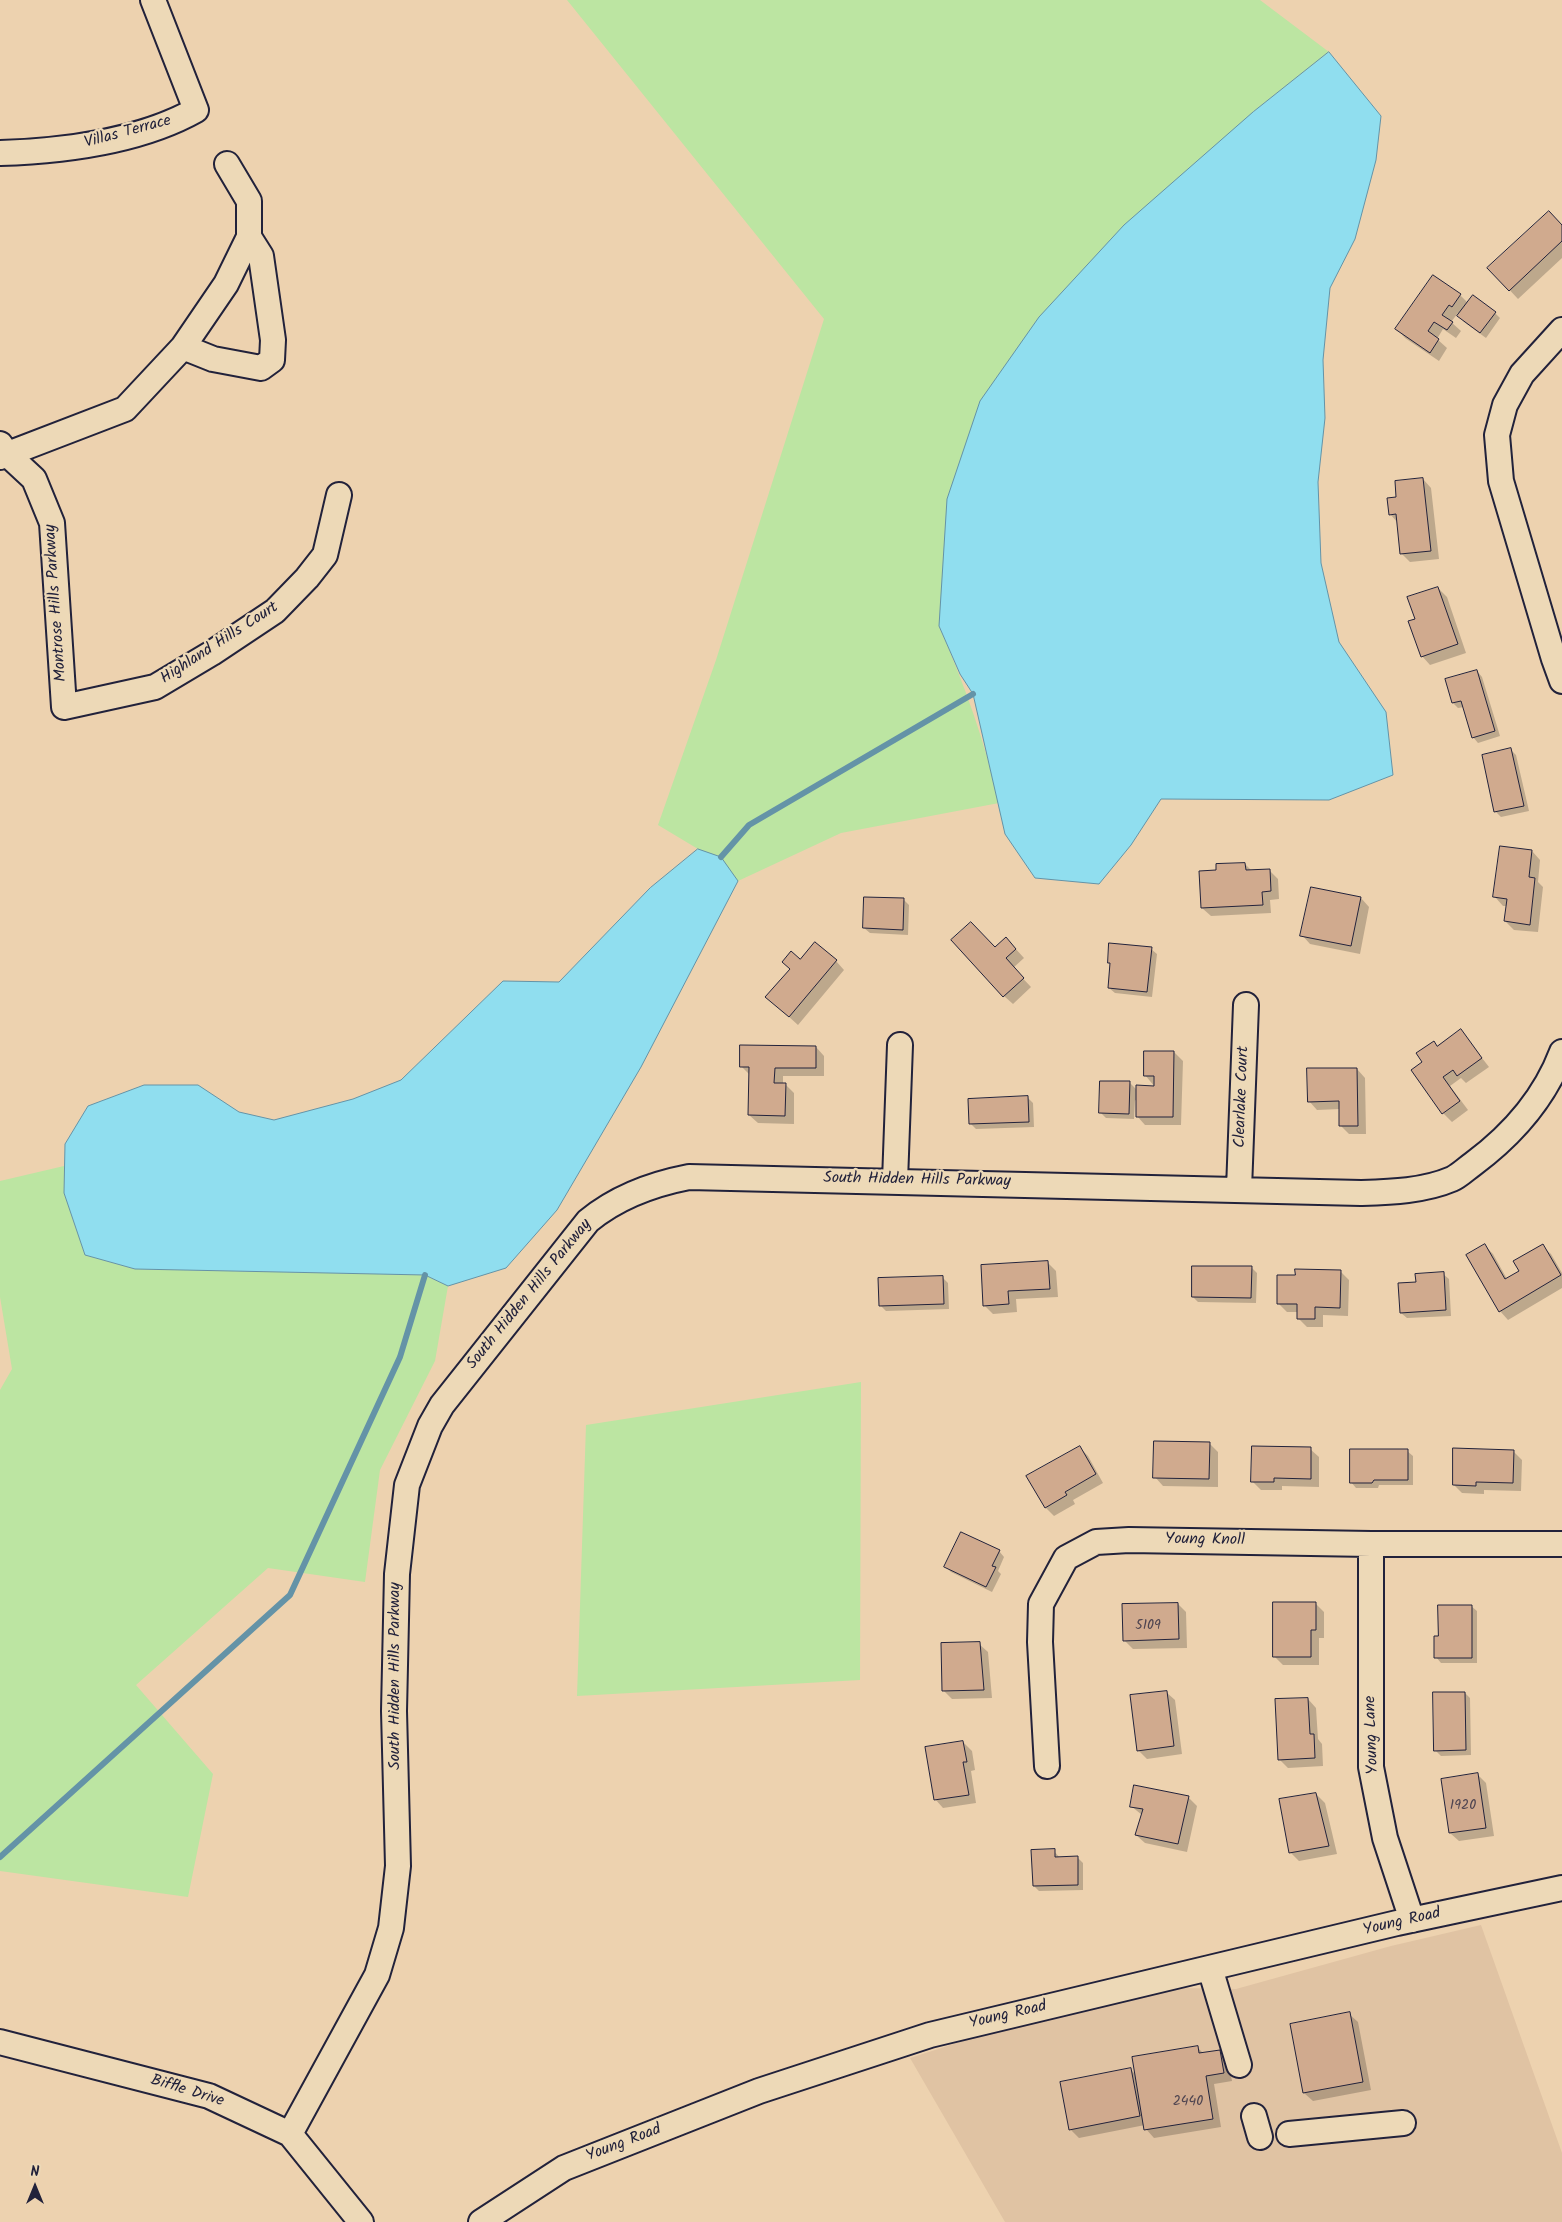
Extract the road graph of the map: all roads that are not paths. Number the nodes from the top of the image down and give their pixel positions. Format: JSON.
{"nodes":[{"id":1,"x":153,"y":0,"type":"edge"},
{"id":2,"x":0,"y":153,"type":"edge"},
{"id":3,"x":227,"y":164,"type":"dead end"},
{"id":4,"x":249,"y":237,"type":"junction"},
{"id":5,"x":1562,"y":330,"type":"edge"},
{"id":6,"x":184,"y":347,"type":"junction"},
{"id":7,"x":2,"y":452,"type":"edge"},
{"id":8,"x":339,"y":495,"type":"dead end"},
{"id":9,"x":1562,"y":681,"type":"edge"},
{"id":10,"x":64,"y":707,"type":"joint"},
{"id":11,"x":1246,"y":1005,"type":"dead end"},
{"id":12,"x":900,"y":1045,"type":"dead end"},
{"id":13,"x":1562,"y":1052,"type":"edge"},
{"id":14,"x":895,"y":1181,"type":"junction"},
{"id":15,"x":1239,"y":1189,"type":"junction"},
{"id":16,"x":1371,"y":1544,"type":"junction"},
{"id":17,"x":1562,"y":1544,"type":"edge"},
{"id":18,"x":1047,"y":1766,"type":"dead end"},
{"id":19,"x":1562,"y":1888,"type":"edge"},
{"id":20,"x":1412,"y":1920,"type":"junction"},
{"id":21,"x":1210,"y":1968,"type":"junction"},
{"id":22,"x":0,"y":2042,"type":"edge"},
{"id":23,"x":1239,"y":2065,"type":"dead end"},
{"id":24,"x":1402,"y":2123,"type":"dead end"},
{"id":25,"x":290,"y":2134,"type":"junction"},
{"id":26,"x":1289,"y":2134,"type":"dead end"},
{"id":27,"x":361,"y":2222,"type":"edge"},
{"id":28,"x":481,"y":2222,"type":"edge"}],
"edges":[{"from":1,"to":2,"type":"street","name":"Villas Terrace"},
{"from":3,"to":4,"type":"street"},
{"from":4,"to":6,"type":"street"},
{"from":4,"to":6,"type":"street"},
{"from":5,"to":9,"type":"street"},
{"from":6,"to":7,"type":"street"},
{"from":7,"to":10,"type":"street","name":"Montrose Hills Parkway"},
{"from":8,"to":10,"type":"street","name":"Highland Hills Court"},
{"from":11,"to":15,"type":"street","name":"Clearlake Court"},
{"from":12,"to":14,"type":"street"},
{"from":13,"to":15,"type":"street","name":"South Hidden Hills Parkway"},
{"from":14,"to":15,"type":"street","name":"South Hidden Hills Parkway"},
{"from":14,"to":25,"type":"street","name":"South Hidden Hills Parkway"},
{"from":16,"to":17,"type":"street","name":"Young Knoll"},
{"from":16,"to":18,"type":"street","name":"Young Knoll"},
{"from":16,"to":20,"type":"street","name":"Young Lane"},
{"from":19,"to":20,"type":"street","name":"Young Road"},
{"from":20,"to":21,"type":"street","name":"Young Road"},
{"from":21,"to":23,"type":"street"},
{"from":21,"to":28,"type":"street","name":"Young Road"},
{"from":22,"to":25,"type":"street","name":"Biffle Drive"},
{"from":24,"to":26,"type":"street"},
{"from":25,"to":27,"type":"street","name":"Biffle Drive"}]}
